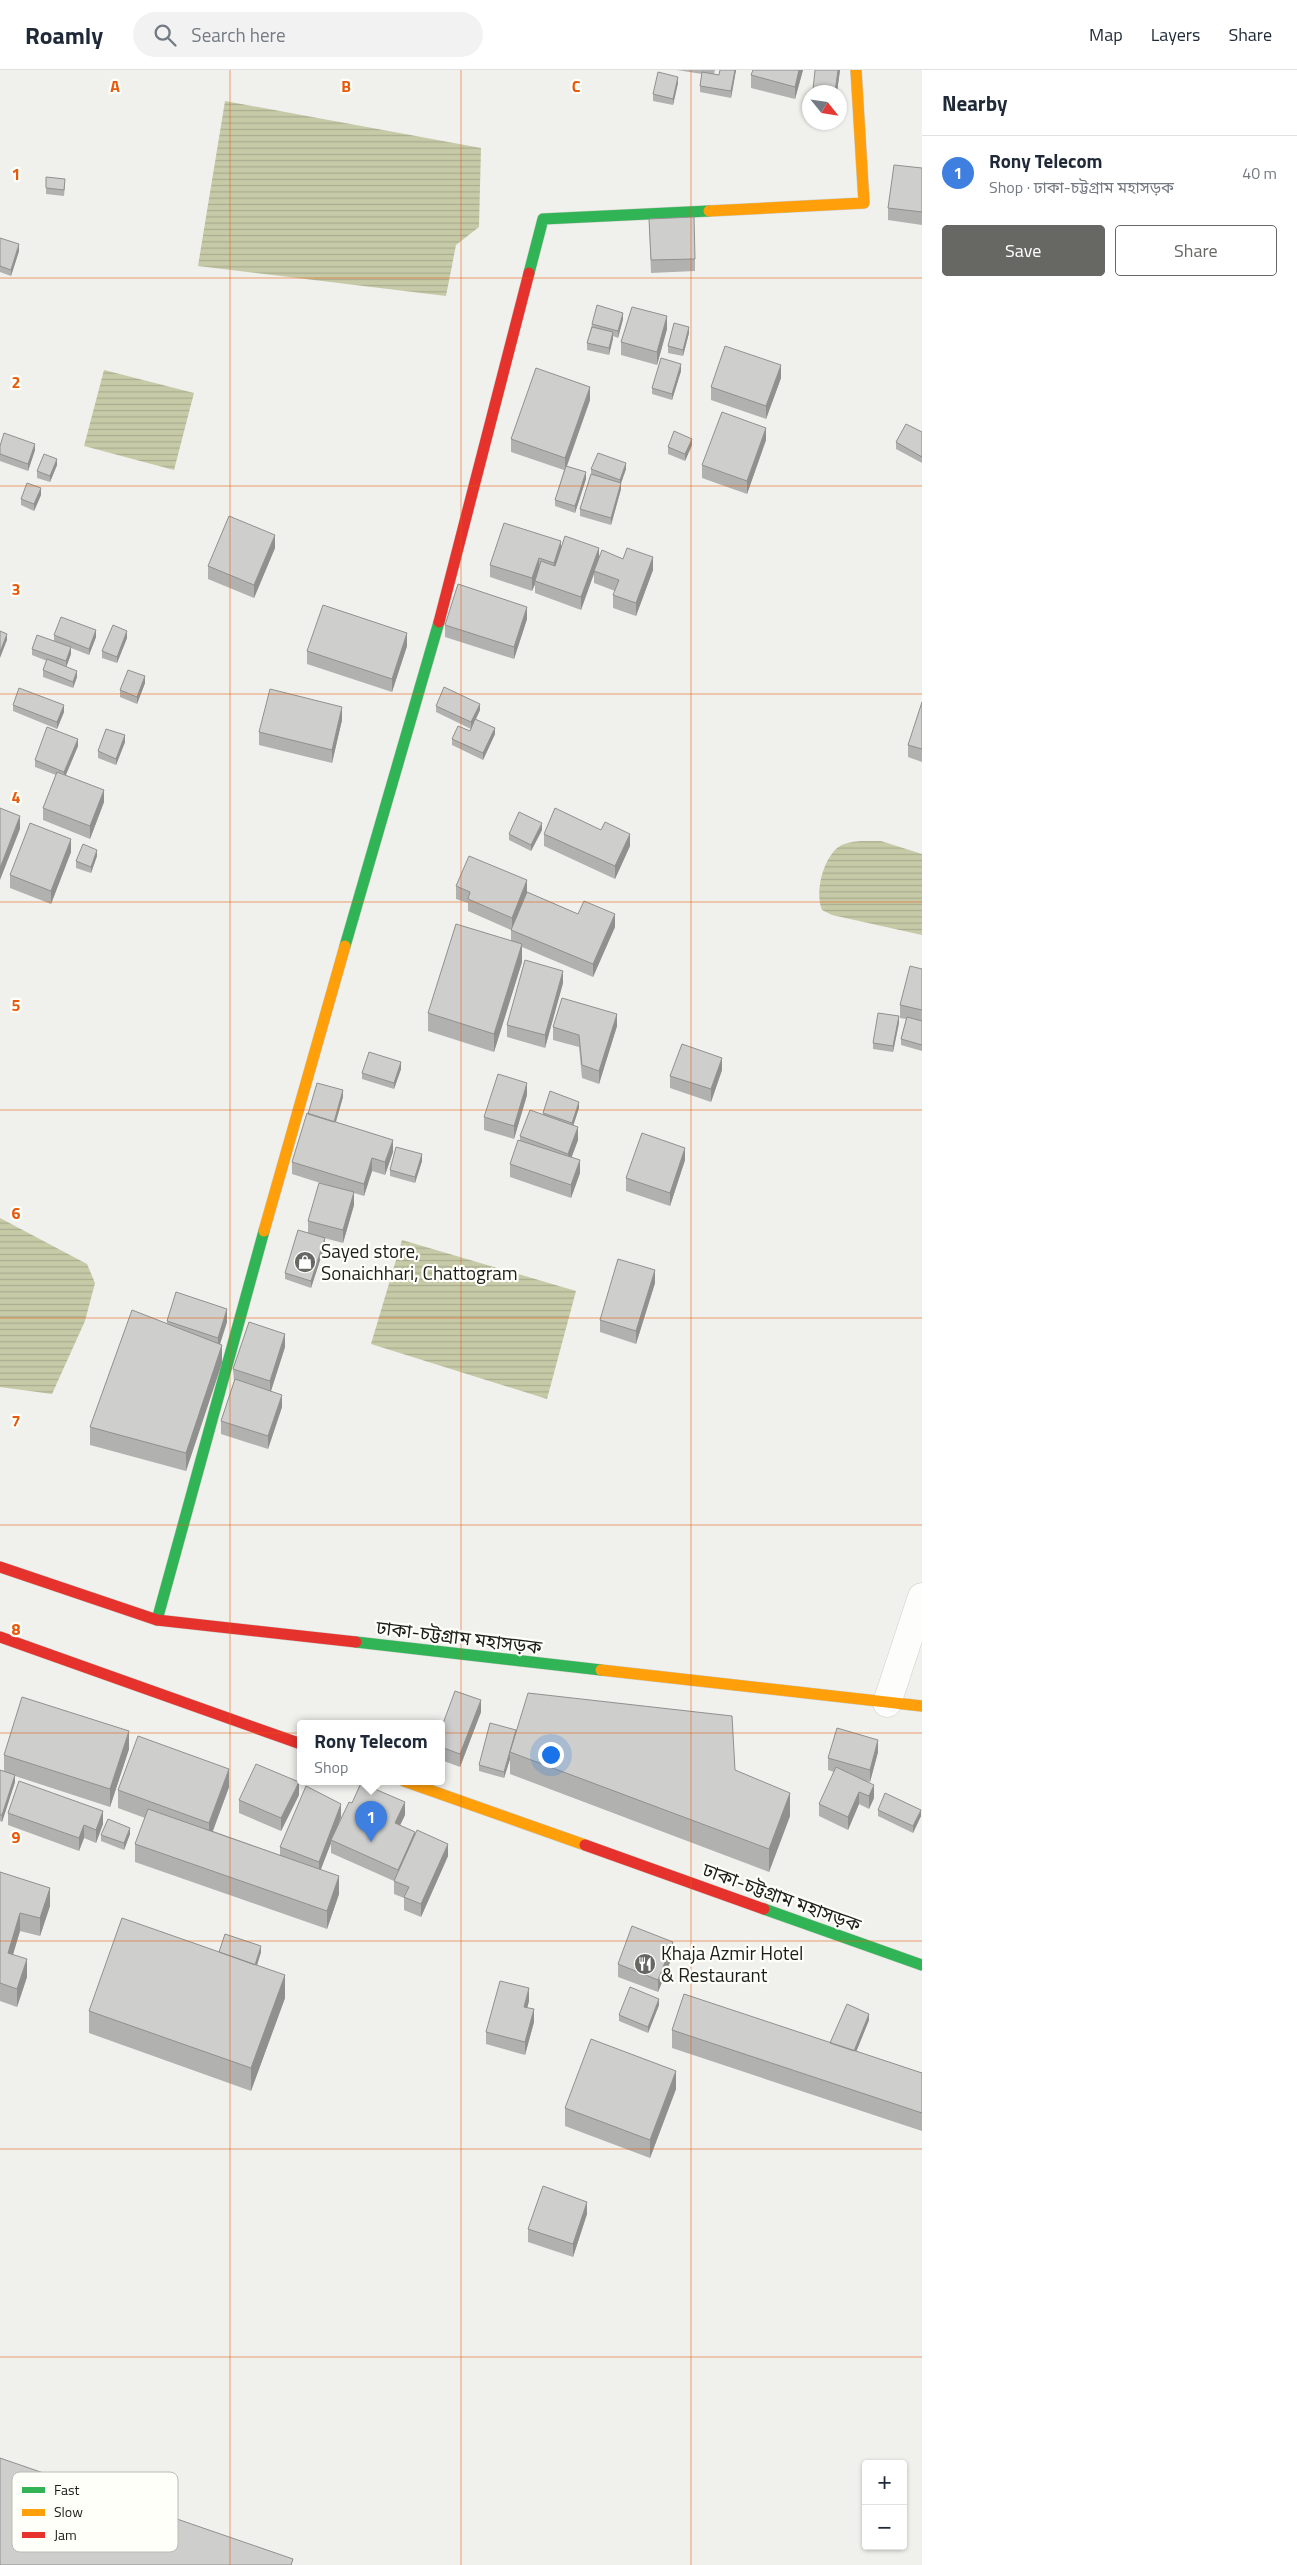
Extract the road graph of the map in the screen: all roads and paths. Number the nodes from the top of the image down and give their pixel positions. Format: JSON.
{"nodes":[{"id":1,"x":856,"y":70,"type":"edge"},
{"id":2,"x":0,"y":1567,"type":"edge"},
{"id":3,"x":922,"y":1597,"type":"edge"},
{"id":4,"x":157,"y":1620,"type":"junction"},
{"id":5,"x":0,"y":1637,"type":"edge"},
{"id":6,"x":887,"y":1703,"type":"junction"},
{"id":7,"x":922,"y":1706,"type":"edge"},
{"id":8,"x":297,"y":1743,"type":"edge"},
{"id":9,"x":415,"y":1785,"type":"edge"},
{"id":10,"x":922,"y":1966,"type":"edge"}],
"edges":[{"from":1,"to":4,"type":"main road"},
{"from":2,"to":4,"type":"main road","name":"ঢাকা-চট্টগ্রাম মহাসড়ক"},
{"from":3,"to":6,"type":"street"},
{"from":4,"to":6,"type":"main road","name":"ঢাকা-চট্টগ্রাম মহাসড়ক"},
{"from":5,"to":8,"type":"main road"},
{"from":6,"to":7,"type":"main road","name":"ঢাকা-চট্টগ্রাম মহাসড়ক"},
{"from":9,"to":10,"type":"main road","name":"ঢাকা-চট্টগ্রাম মহাসড়ক"}]}
